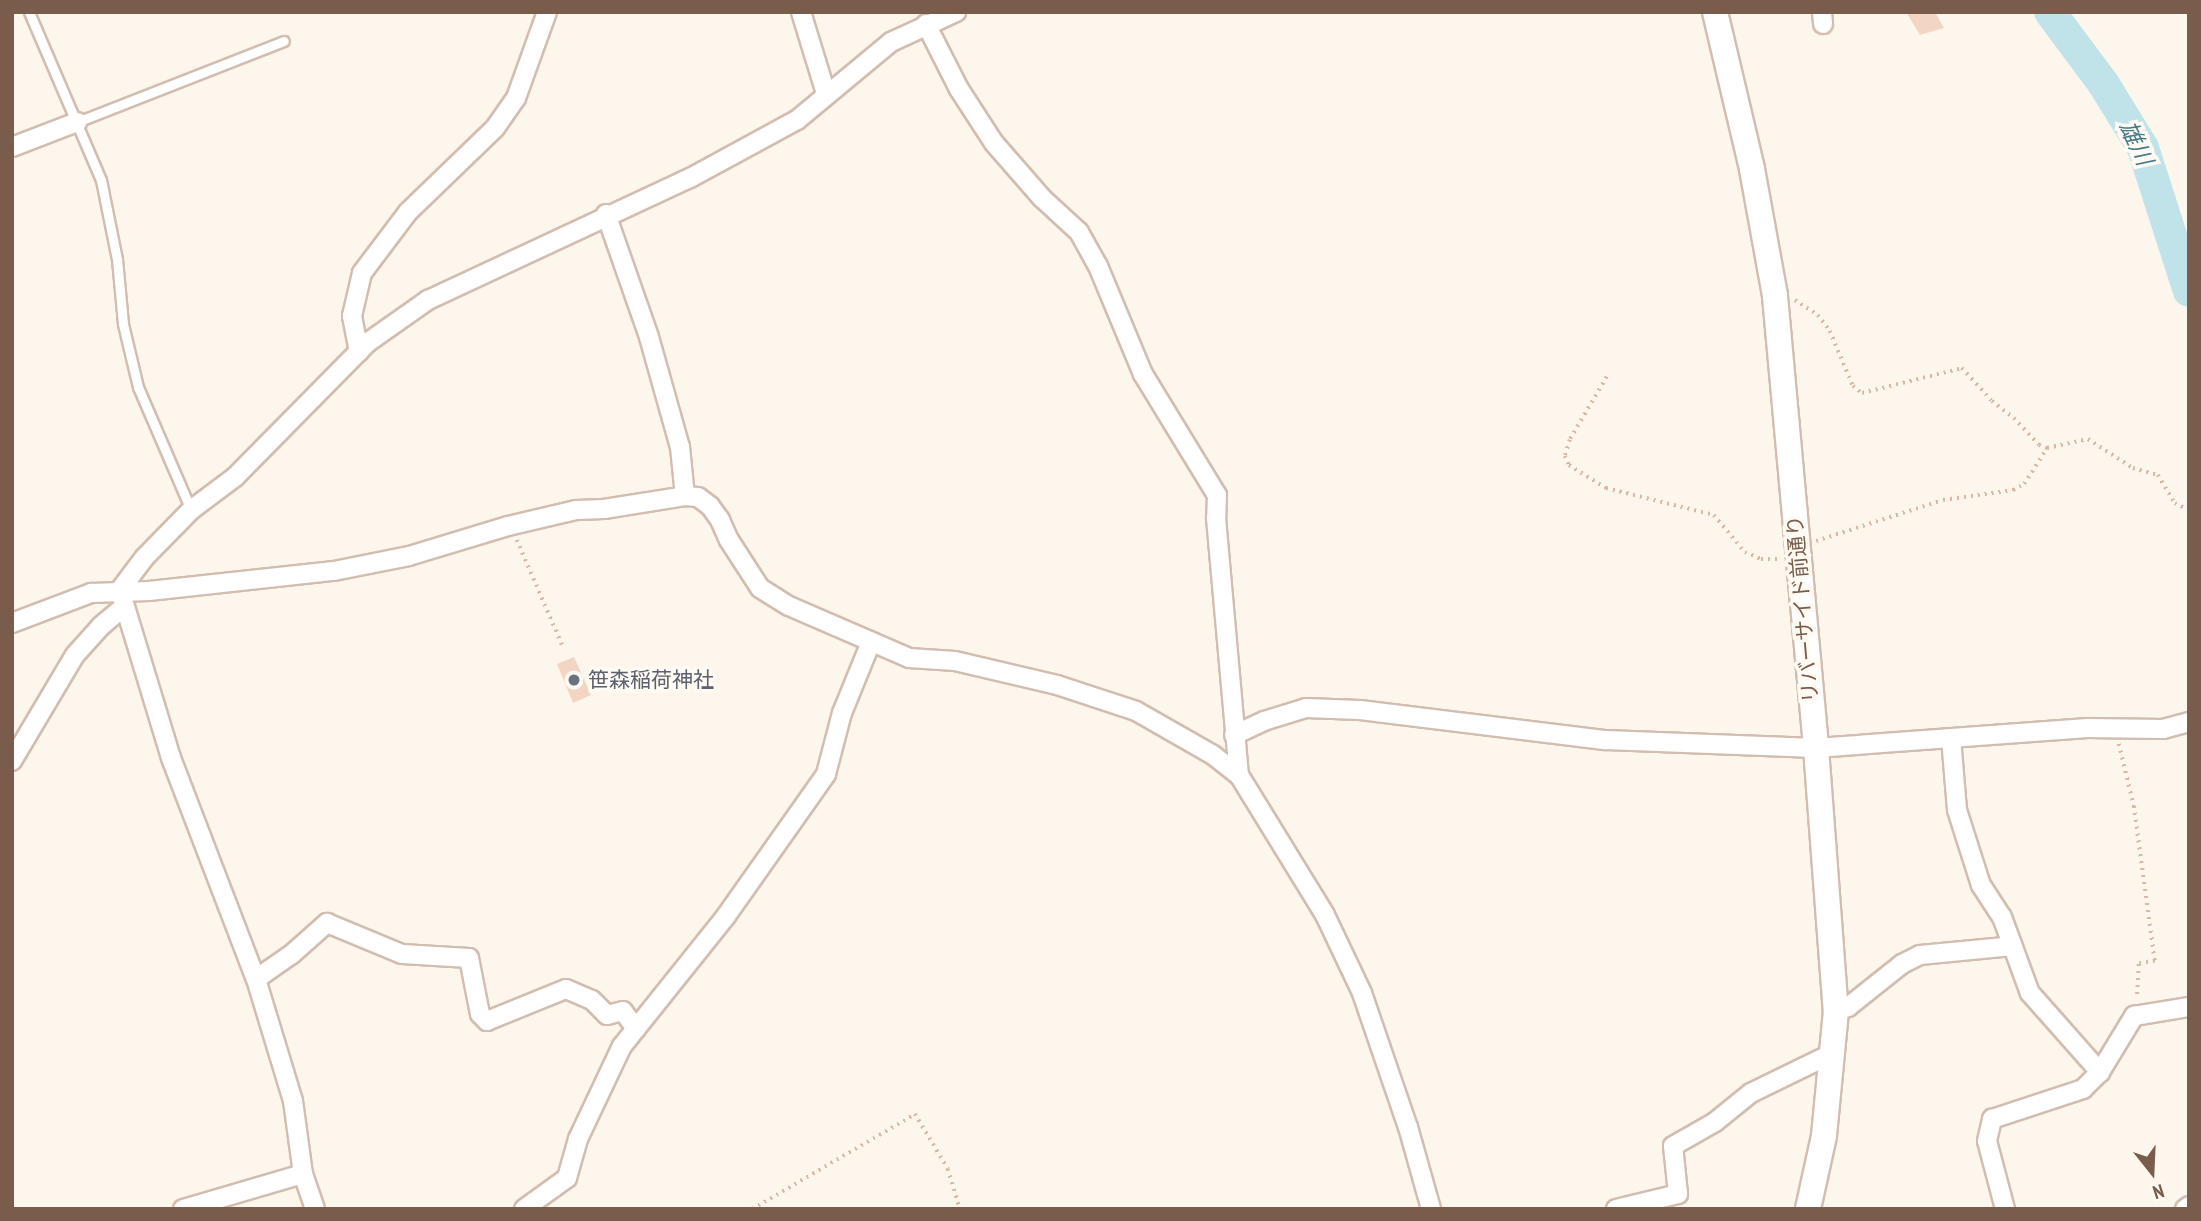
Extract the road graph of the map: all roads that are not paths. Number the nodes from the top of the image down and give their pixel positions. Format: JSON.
{"nodes":[{"id":1,"x":29,"y":12,"type":"edge"},
{"id":2,"x":547,"y":12,"type":"edge"},
{"id":3,"x":801,"y":12,"type":"edge"},
{"id":4,"x":956,"y":12,"type":"edge"},
{"id":5,"x":1715,"y":12,"type":"edge"},
{"id":6,"x":926,"y":24,"type":"junction"},
{"id":7,"x":284,"y":41,"type":"dead end"},
{"id":8,"x":826,"y":94,"type":"junction"},
{"id":9,"x":77,"y":122,"type":"junction"},
{"id":10,"x":12,"y":146,"type":"edge"},
{"id":11,"x":606,"y":214,"type":"junction"},
{"id":12,"x":359,"y":352,"type":"junction"},
{"id":13,"x":685,"y":496,"type":"junction"},
{"id":14,"x":191,"y":510,"type":"junction"},
{"id":15,"x":122,"y":599,"type":"junction"},
{"id":16,"x":12,"y":623,"type":"edge"},
{"id":17,"x":871,"y":642,"type":"junction"},
{"id":18,"x":2189,"y":722,"type":"edge"},
{"id":19,"x":1234,"y":735,"type":"junction"},
{"id":20,"x":1951,"y":738,"type":"junction"},
{"id":21,"x":1816,"y":748,"type":"junction"},
{"id":22,"x":12,"y":761,"type":"edge"},
{"id":23,"x":1239,"y":775,"type":"junction"},
{"id":24,"x":2013,"y":946,"type":"junction"},
{"id":25,"x":256,"y":978,"type":"junction"},
{"id":26,"x":2189,"y":1007,"type":"edge"},
{"id":27,"x":1836,"y":1011,"type":"junction"},
{"id":28,"x":636,"y":1029,"type":"junction"},
{"id":29,"x":1833,"y":1053,"type":"junction"},
{"id":30,"x":2100,"y":1072,"type":"junction"},
{"id":31,"x":303,"y":1174,"type":"junction"},
{"id":32,"x":183,"y":1209,"type":"edge"},
{"id":33,"x":315,"y":1209,"type":"edge"},
{"id":34,"x":524,"y":1209,"type":"edge"},
{"id":35,"x":1431,"y":1209,"type":"edge"},
{"id":36,"x":1616,"y":1209,"type":"edge"},
{"id":37,"x":1808,"y":1209,"type":"edge"},
{"id":38,"x":2005,"y":1209,"type":"edge"}],
"edges":[{"from":1,"to":9,"type":"lane"},
{"from":2,"to":12,"type":"street"},
{"from":3,"to":8,"type":"street"},
{"from":4,"to":6,"type":"street"},
{"from":5,"to":21,"type":"street","name":"リバーサイド前通り"},
{"from":6,"to":8,"type":"street"},
{"from":6,"to":19,"type":"street"},
{"from":7,"to":9,"type":"lane"},
{"from":8,"to":11,"type":"street"},
{"from":9,"to":10,"type":"street"},
{"from":9,"to":14,"type":"lane"},
{"from":11,"to":12,"type":"street"},
{"from":11,"to":13,"type":"street"},
{"from":12,"to":14,"type":"street"},
{"from":13,"to":15,"type":"street"},
{"from":13,"to":17,"type":"street"},
{"from":14,"to":15,"type":"street"},
{"from":15,"to":16,"type":"street"},
{"from":15,"to":22,"type":"street"},
{"from":15,"to":25,"type":"street"},
{"from":17,"to":23,"type":"street"},
{"from":17,"to":28,"type":"street"},
{"from":18,"to":20,"type":"street"},
{"from":19,"to":21,"type":"street"},
{"from":19,"to":23,"type":"street"},
{"from":20,"to":21,"type":"street"},
{"from":20,"to":24,"type":"street"},
{"from":21,"to":27,"type":"street","name":"リバーサイド前通り"},
{"from":23,"to":35,"type":"street"},
{"from":24,"to":27,"type":"street"},
{"from":24,"to":30,"type":"street"},
{"from":25,"to":28,"type":"street"},
{"from":25,"to":31,"type":"street"},
{"from":26,"to":30,"type":"street"},
{"from":27,"to":29,"type":"street","name":"リバーサイド前通り"},
{"from":28,"to":34,"type":"street"},
{"from":29,"to":36,"type":"street"},
{"from":29,"to":37,"type":"street","name":"リバーサイド前通り"},
{"from":30,"to":38,"type":"street"},
{"from":31,"to":32,"type":"street"},
{"from":31,"to":33,"type":"street"}]}
